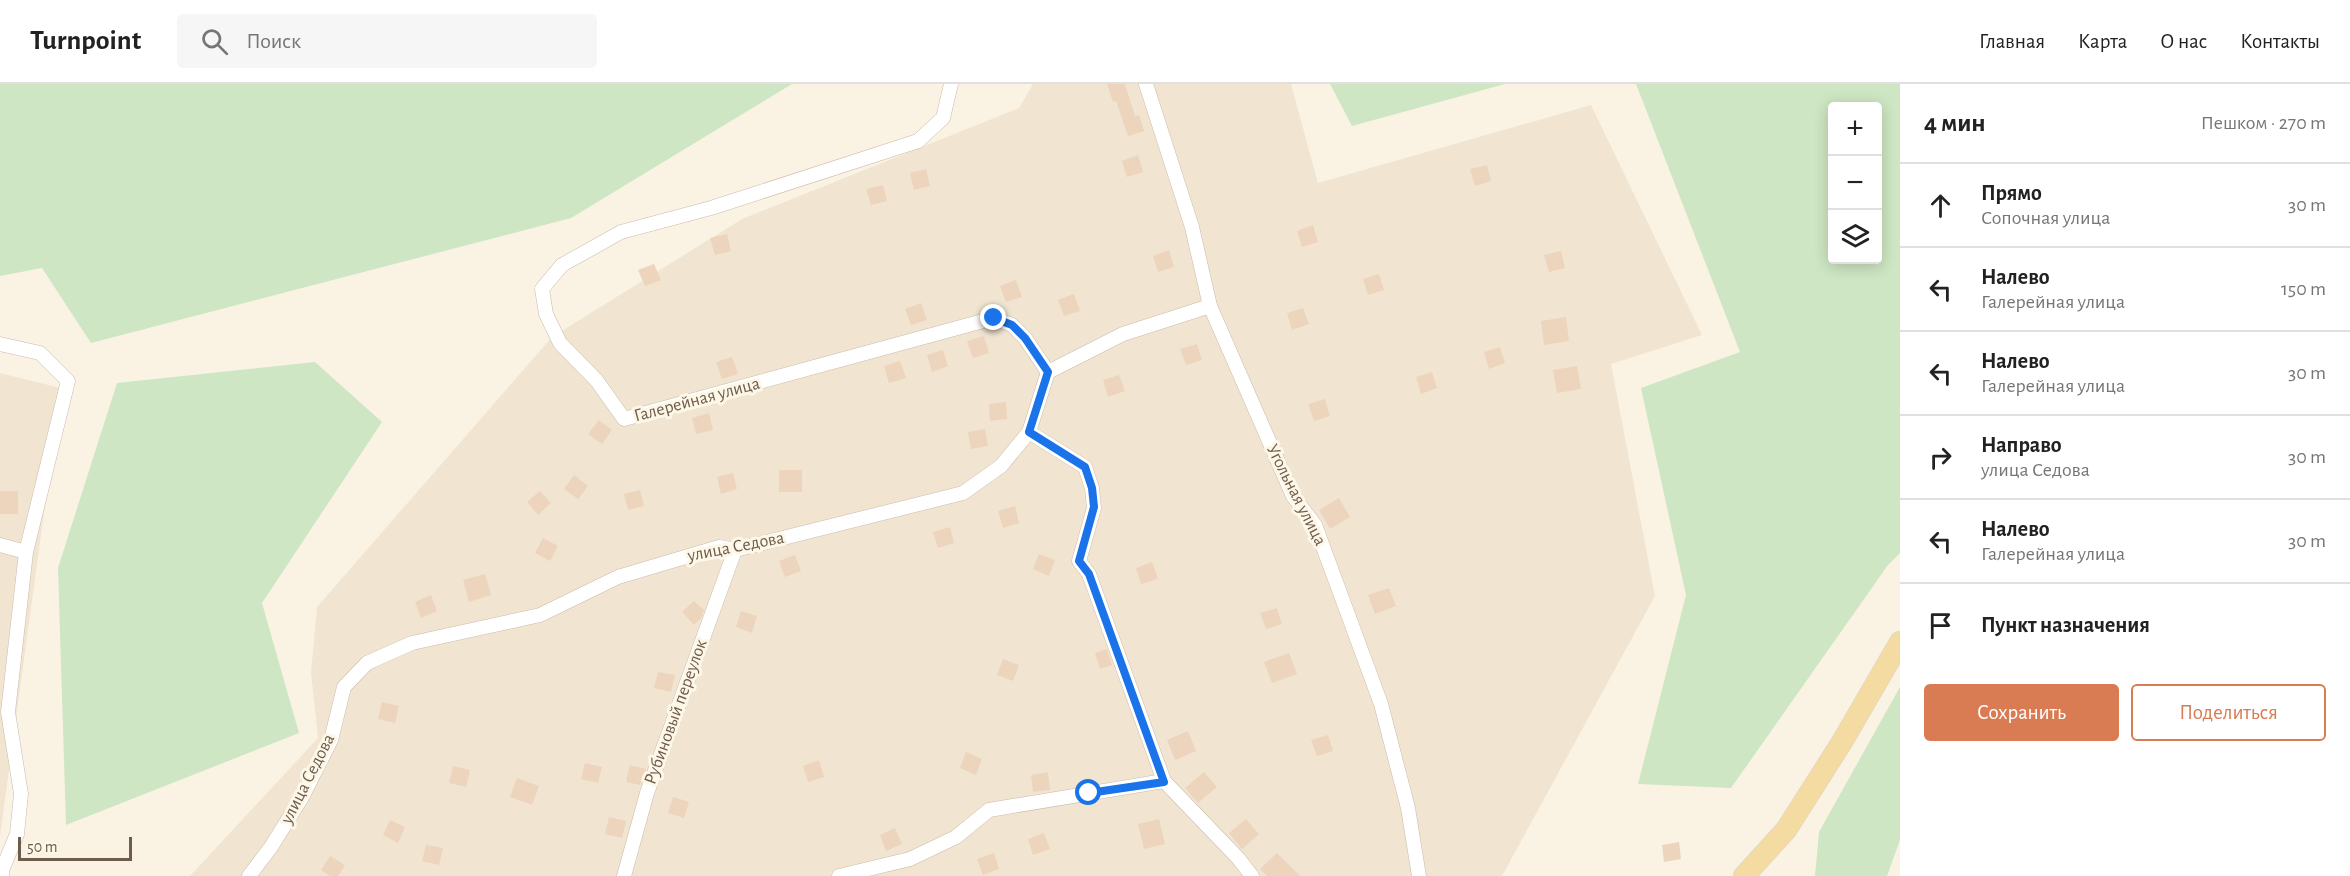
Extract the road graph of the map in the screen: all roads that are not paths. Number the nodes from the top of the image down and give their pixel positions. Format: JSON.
{"nodes":[{"id":1,"x":951,"y":84,"type":"edge"},
{"id":2,"x":1146,"y":84,"type":"edge"},
{"id":3,"x":1210,"y":306,"type":"junction"},
{"id":4,"x":0,"y":344,"type":"edge"},
{"id":5,"x":1048,"y":372,"type":"junction"},
{"id":6,"x":1029,"y":432,"type":"junction"},
{"id":7,"x":0,"y":545,"type":"edge"},
{"id":8,"x":735,"y":550,"type":"junction"},
{"id":9,"x":26,"y":552,"type":"junction"},
{"id":10,"x":1900,"y":642,"type":"edge"},
{"id":11,"x":4,"y":711,"type":"edge"},
{"id":12,"x":1164,"y":782,"type":"junction"},
{"id":13,"x":1,"y":872,"type":"edge"},
{"id":14,"x":249,"y":876,"type":"edge"},
{"id":15,"x":624,"y":876,"type":"edge"},
{"id":16,"x":839,"y":876,"type":"edge"},
{"id":17,"x":1252,"y":876,"type":"edge"},
{"id":18,"x":1419,"y":876,"type":"edge"},
{"id":19,"x":1744,"y":876,"type":"edge"}],
"edges":[{"from":1,"to":5,"type":"street","name":"Галерейная улица"},
{"from":2,"to":3,"type":"street","name":"Угольная улица"},
{"from":3,"to":5,"type":"street"},
{"from":3,"to":18,"type":"street","name":"Угольная улица"},
{"from":4,"to":9,"type":"street"},
{"from":5,"to":6,"type":"street","name":"улица Седова"},
{"from":6,"to":8,"type":"street","name":"улица Седова"},
{"from":6,"to":12,"type":"street"},
{"from":7,"to":9,"type":"street"},
{"from":8,"to":14,"type":"street","name":"улица Седова"},
{"from":8,"to":15,"type":"street","name":"Рубиновый переулок"},
{"from":9,"to":11,"type":"street"},
{"from":10,"to":19,"type":"main road"},
{"from":11,"to":13,"type":"street"},
{"from":12,"to":16,"type":"street"},
{"from":12,"to":17,"type":"street"}]}
